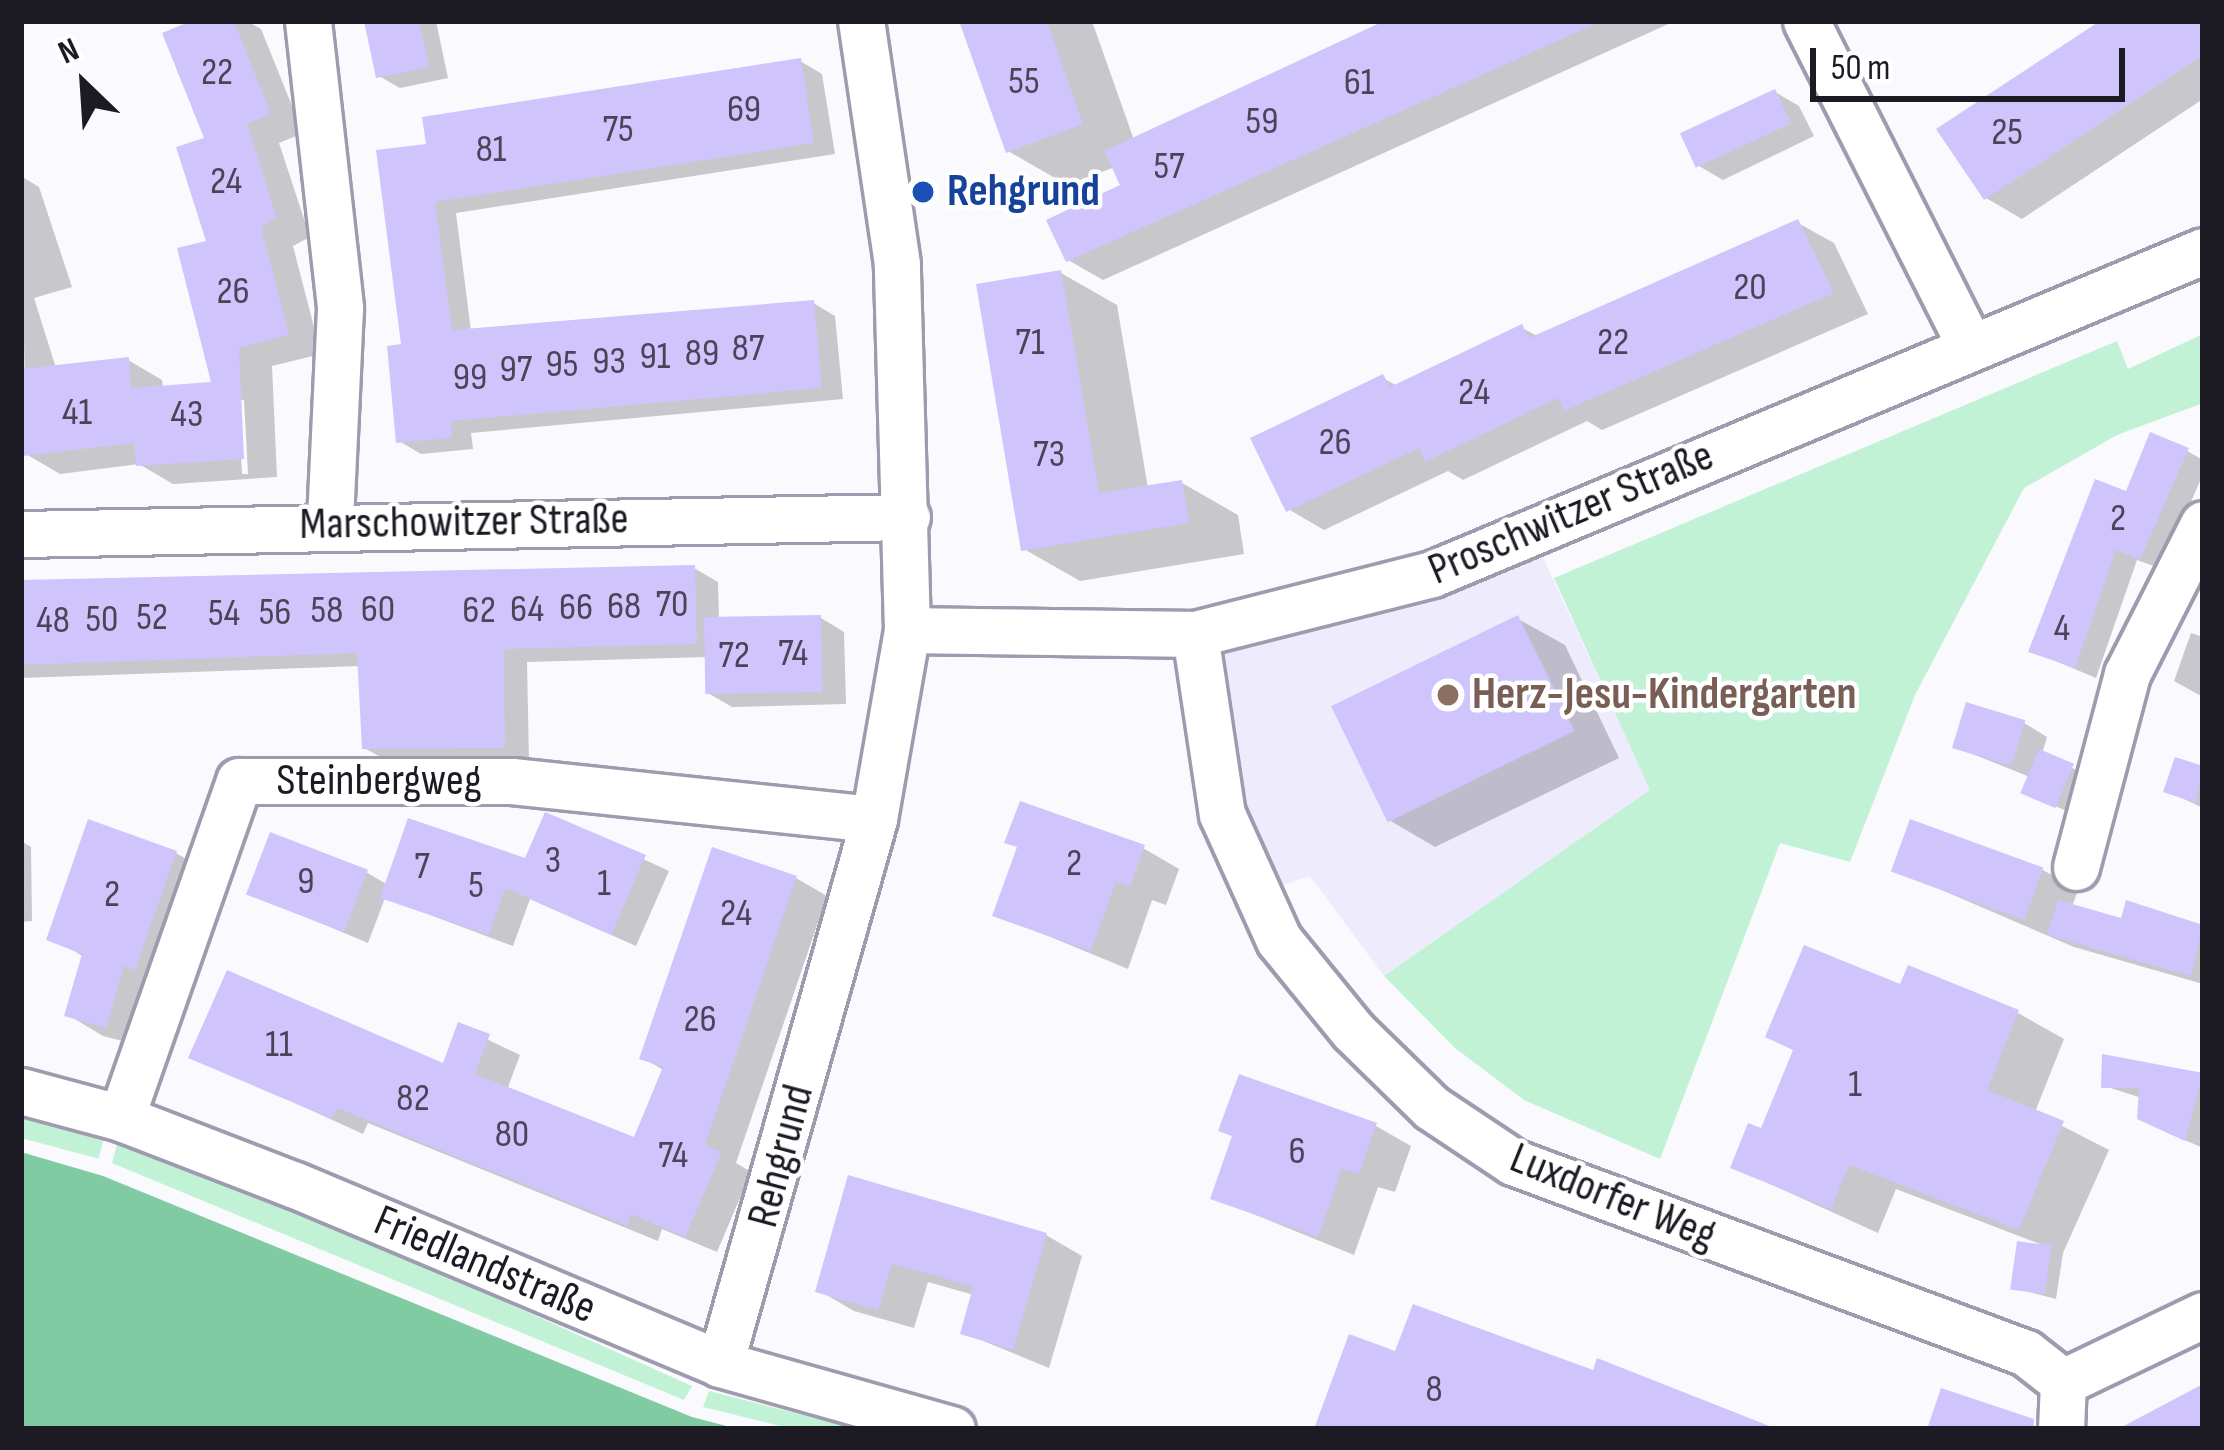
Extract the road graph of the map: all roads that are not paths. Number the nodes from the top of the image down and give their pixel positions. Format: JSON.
{"nodes":[{"id":1,"x":308,"y":21,"type":"edge"},
{"id":2,"x":861,"y":21,"type":"edge"},
{"id":3,"x":1806,"y":21,"type":"edge"},
{"id":4,"x":2203,"y":251,"type":"edge"},
{"id":5,"x":1970,"y":345,"type":"junction"},
{"id":6,"x":907,"y":517,"type":"junction"},
{"id":7,"x":330,"y":523,"type":"junction"},
{"id":8,"x":2203,"y":524,"type":"edge"},
{"id":9,"x":21,"y":534,"type":"edge"},
{"id":10,"x":908,"y":630,"type":"junction"},
{"id":11,"x":1195,"y":634,"type":"junction"},
{"id":12,"x":874,"y":819,"type":"junction"},
{"id":13,"x":2076,"y":867,"type":"dead end"},
{"id":14,"x":21,"y":1090,"type":"edge"},
{"id":15,"x":121,"y":1118,"type":"junction"},
{"id":16,"x":2203,"y":1316,"type":"edge"},
{"id":17,"x":720,"y":1364,"type":"junction"},
{"id":18,"x":2063,"y":1382,"type":"junction"},
{"id":19,"x":952,"y":1429,"type":"edge"},
{"id":20,"x":2061,"y":1429,"type":"edge"}],
"edges":[{"from":1,"to":7,"type":"street"},
{"from":2,"to":6,"type":"street","name":"Rehgrund"},
{"from":3,"to":5,"type":"street"},
{"from":4,"to":5,"type":"street","name":"Proschwitzer Straße"},
{"from":5,"to":11,"type":"street","name":"Proschwitzer Straße"},
{"from":6,"to":7,"type":"street","name":"Marschowitzer Straße"},
{"from":6,"to":10,"type":"street","name":"Rehgrund"},
{"from":7,"to":9,"type":"street","name":"Marschowitzer Straße"},
{"from":8,"to":13,"type":"street"},
{"from":10,"to":11,"type":"street","name":"Proschwitzer Straße"},
{"from":10,"to":12,"type":"street","name":"Rehgrund"},
{"from":11,"to":18,"type":"street","name":"Luxdorfer Weg"},
{"from":12,"to":15,"type":"street","name":"Steinbergweg"},
{"from":12,"to":17,"type":"street","name":"Rehgrund"},
{"from":14,"to":15,"type":"street","name":"Friedlandstraße"},
{"from":15,"to":17,"type":"street","name":"Friedlandstraße"},
{"from":16,"to":18,"type":"street"},
{"from":17,"to":19,"type":"street","name":"Friedlandstraße"},
{"from":18,"to":20,"type":"street"}]}
